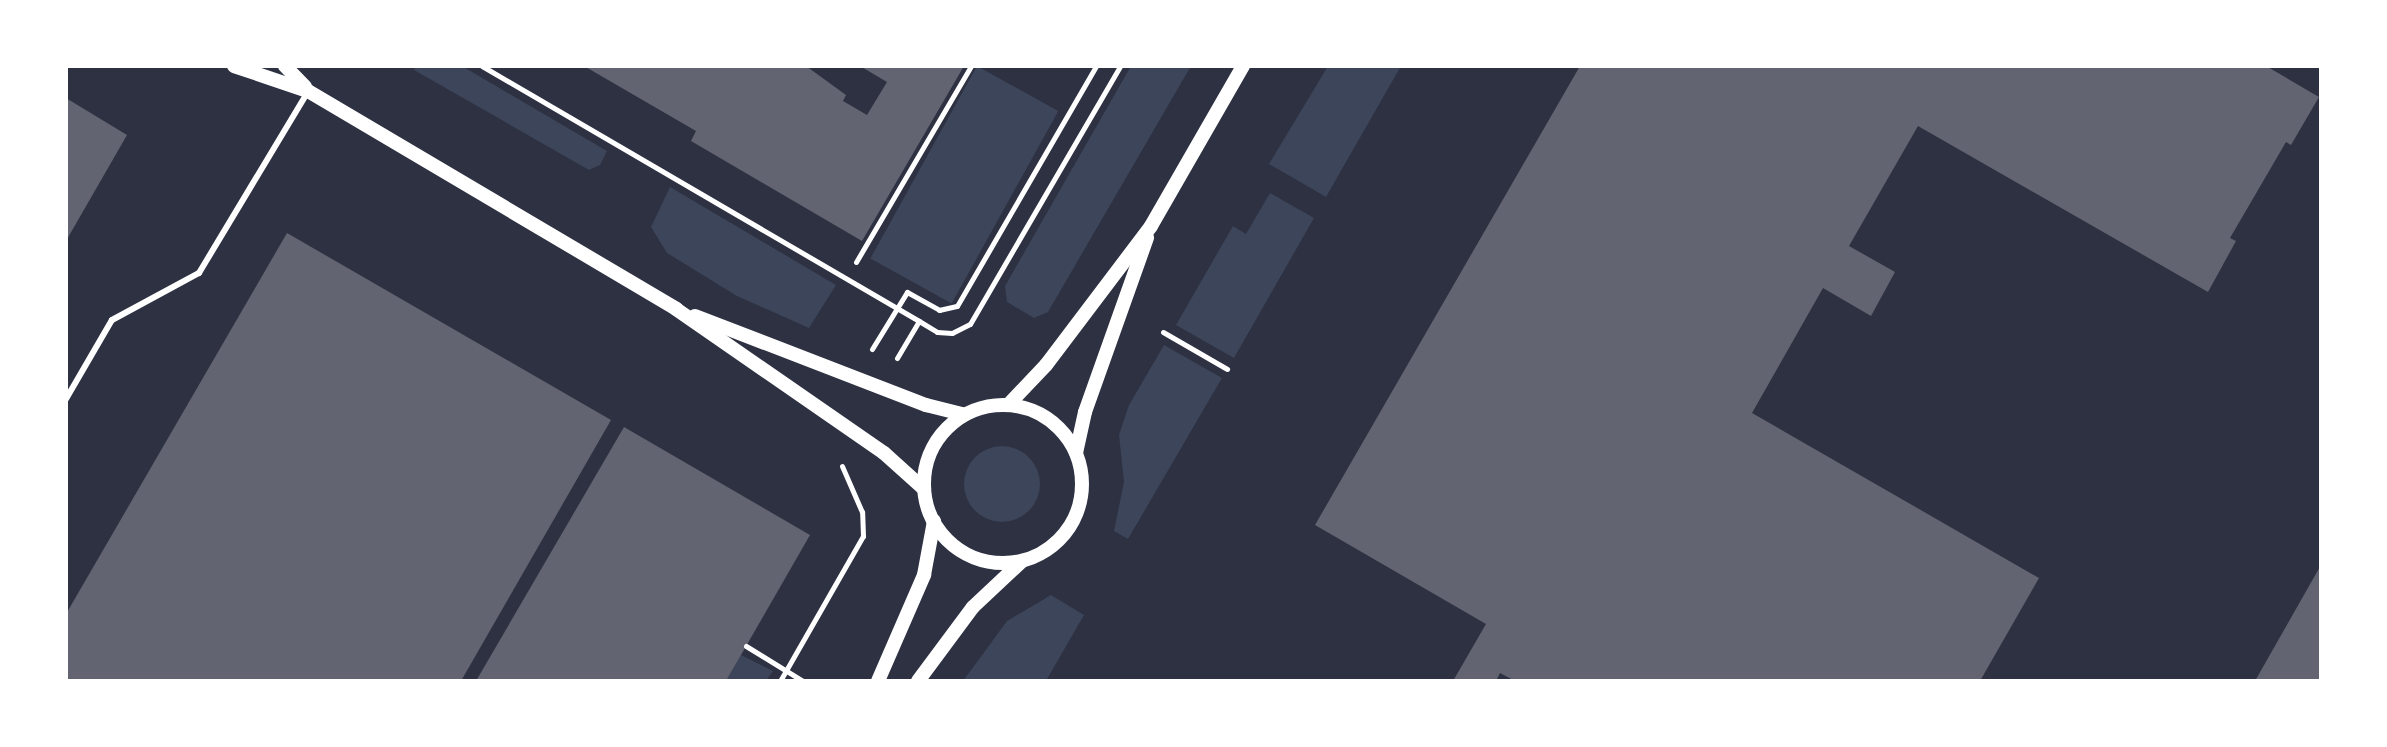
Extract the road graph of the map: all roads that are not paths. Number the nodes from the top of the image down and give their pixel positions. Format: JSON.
{"nodes":[{"id":1,"x":234,"y":66,"type":"edge"},
{"id":2,"x":285,"y":66,"type":"edge"},
{"id":3,"x":1243,"y":66,"type":"edge"},
{"id":4,"x":308,"y":91,"type":"junction"},
{"id":5,"x":1151,"y":226,"type":"junction"},
{"id":6,"x":676,"y":309,"type":"junction"},
{"id":7,"x":66,"y":399,"type":"edge"},
{"id":8,"x":1008,"y":405,"type":"junction"},
{"id":9,"x":963,"y":414,"type":"junction"},
{"id":10,"x":1076,"y":453,"type":"junction"},
{"id":11,"x":924,"y":489,"type":"junction"},
{"id":12,"x":934,"y":521,"type":"junction"},
{"id":13,"x":1021,"y":562,"type":"junction"},
{"id":14,"x":878,"y":681,"type":"edge"},
{"id":15,"x":918,"y":681,"type":"edge"}],
"edges":[{"from":1,"to":4,"type":"street"},
{"from":2,"to":4,"type":"street"},
{"from":3,"to":5,"type":"street"},
{"from":4,"to":6,"type":"street"},
{"from":4,"to":7,"type":"lane"},
{"from":5,"to":8,"type":"street"},
{"from":5,"to":10,"type":"street"},
{"from":6,"to":9,"type":"street"},
{"from":6,"to":11,"type":"street"},
{"from":8,"to":9,"type":"street"},
{"from":8,"to":10,"type":"street"},
{"from":9,"to":11,"type":"street"},
{"from":10,"to":13,"type":"street"},
{"from":11,"to":12,"type":"street"},
{"from":12,"to":13,"type":"street"},
{"from":12,"to":14,"type":"street"},
{"from":13,"to":15,"type":"street"}]}
